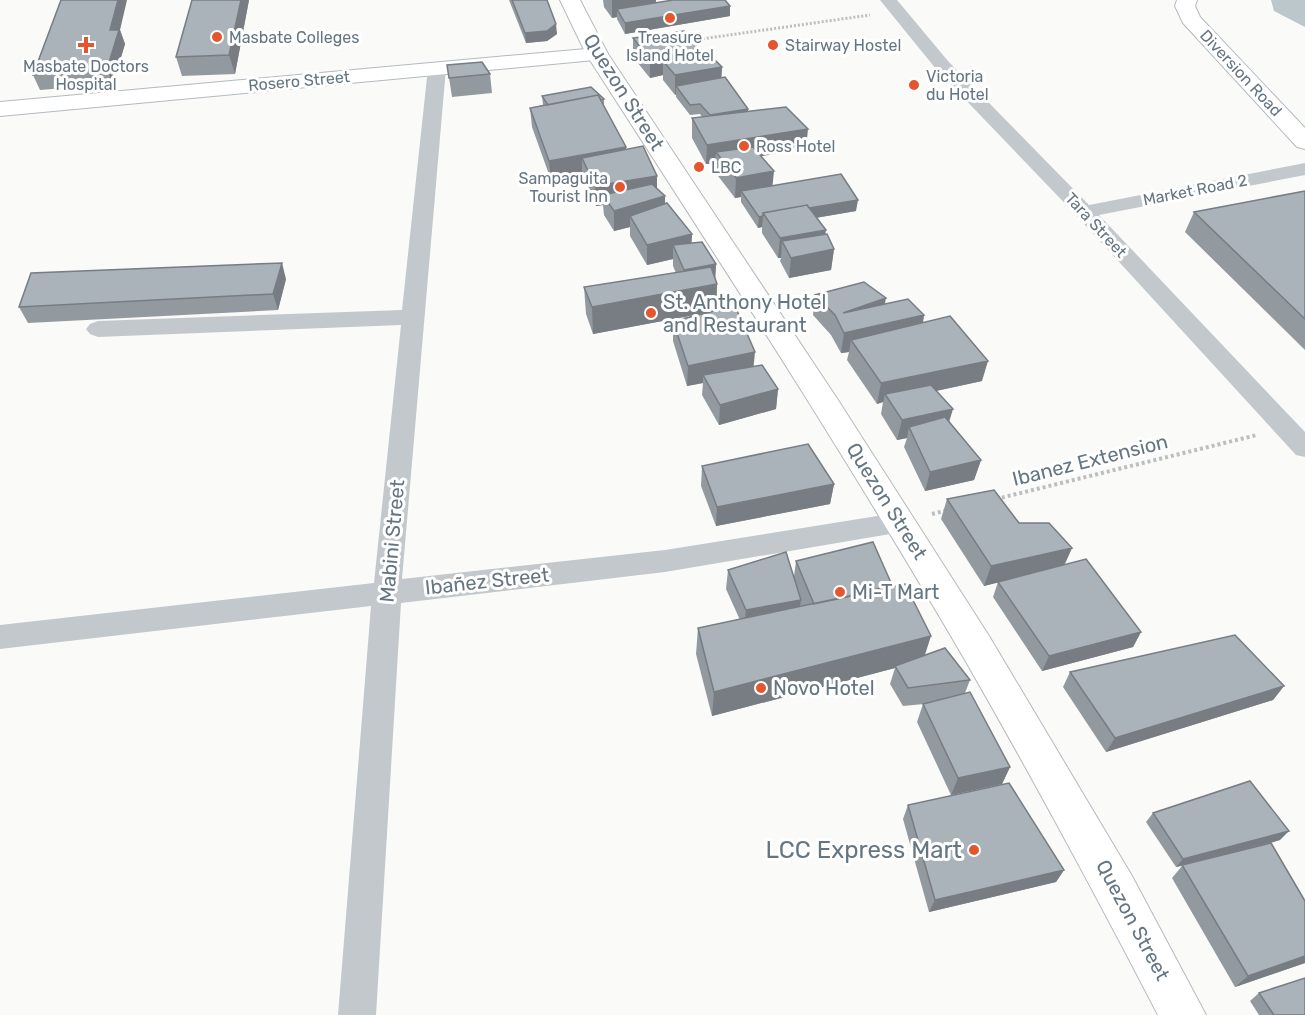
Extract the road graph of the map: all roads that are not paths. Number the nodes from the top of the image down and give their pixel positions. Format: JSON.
{"nodes":[{"id":1,"x":570,"y":0,"type":"edge"},
{"id":2,"x":1187,"y":0,"type":"edge"},
{"id":3,"x":893,"y":6,"type":"edge"},
{"id":4,"x":597,"y":54,"type":"junction"},
{"id":5,"x":437,"y":68,"type":"junction"},
{"id":6,"x":0,"y":109,"type":"edge"},
{"id":7,"x":1305,"y":142,"type":"edge"},
{"id":8,"x":1305,"y":169,"type":"edge"},
{"id":9,"x":1084,"y":212,"type":"junction"},
{"id":10,"x":413,"y":317,"type":"junction"},
{"id":11,"x":98,"y":329,"type":"dead end"},
{"id":12,"x":1305,"y":448,"type":"edge"},
{"id":13,"x":902,"y":522,"type":"junction"},
{"id":14,"x":387,"y":592,"type":"junction"},
{"id":15,"x":0,"y":637,"type":"edge"},
{"id":16,"x":357,"y":1015,"type":"edge"},
{"id":17,"x":1184,"y":1015,"type":"edge"}],
"edges":[{"from":1,"to":4,"type":"main road","name":"Quezon Street"},
{"from":2,"to":7,"type":"main road","name":"Diversion Road"},
{"from":3,"to":9,"type":"street","name":"Tara Street"},
{"from":4,"to":5,"type":"main road","name":"Rosero Street"},
{"from":4,"to":13,"type":"main road","name":"Quezon Street"},
{"from":5,"to":6,"type":"main road","name":"Rosero Street"},
{"from":5,"to":10,"type":"street","name":"Mabini Street"},
{"from":8,"to":9,"type":"street","name":"Market Road 2"},
{"from":9,"to":12,"type":"street","name":"Tara Street"},
{"from":10,"to":11,"type":"street"},
{"from":10,"to":14,"type":"street","name":"Mabini Street"},
{"from":13,"to":14,"type":"street","name":"Ibañez Street"},
{"from":13,"to":17,"type":"main road","name":"Quezon Street"},
{"from":14,"to":15,"type":"street","name":"Ibañez Street"},
{"from":14,"to":16,"type":"street","name":"Mabini Street"}]}
